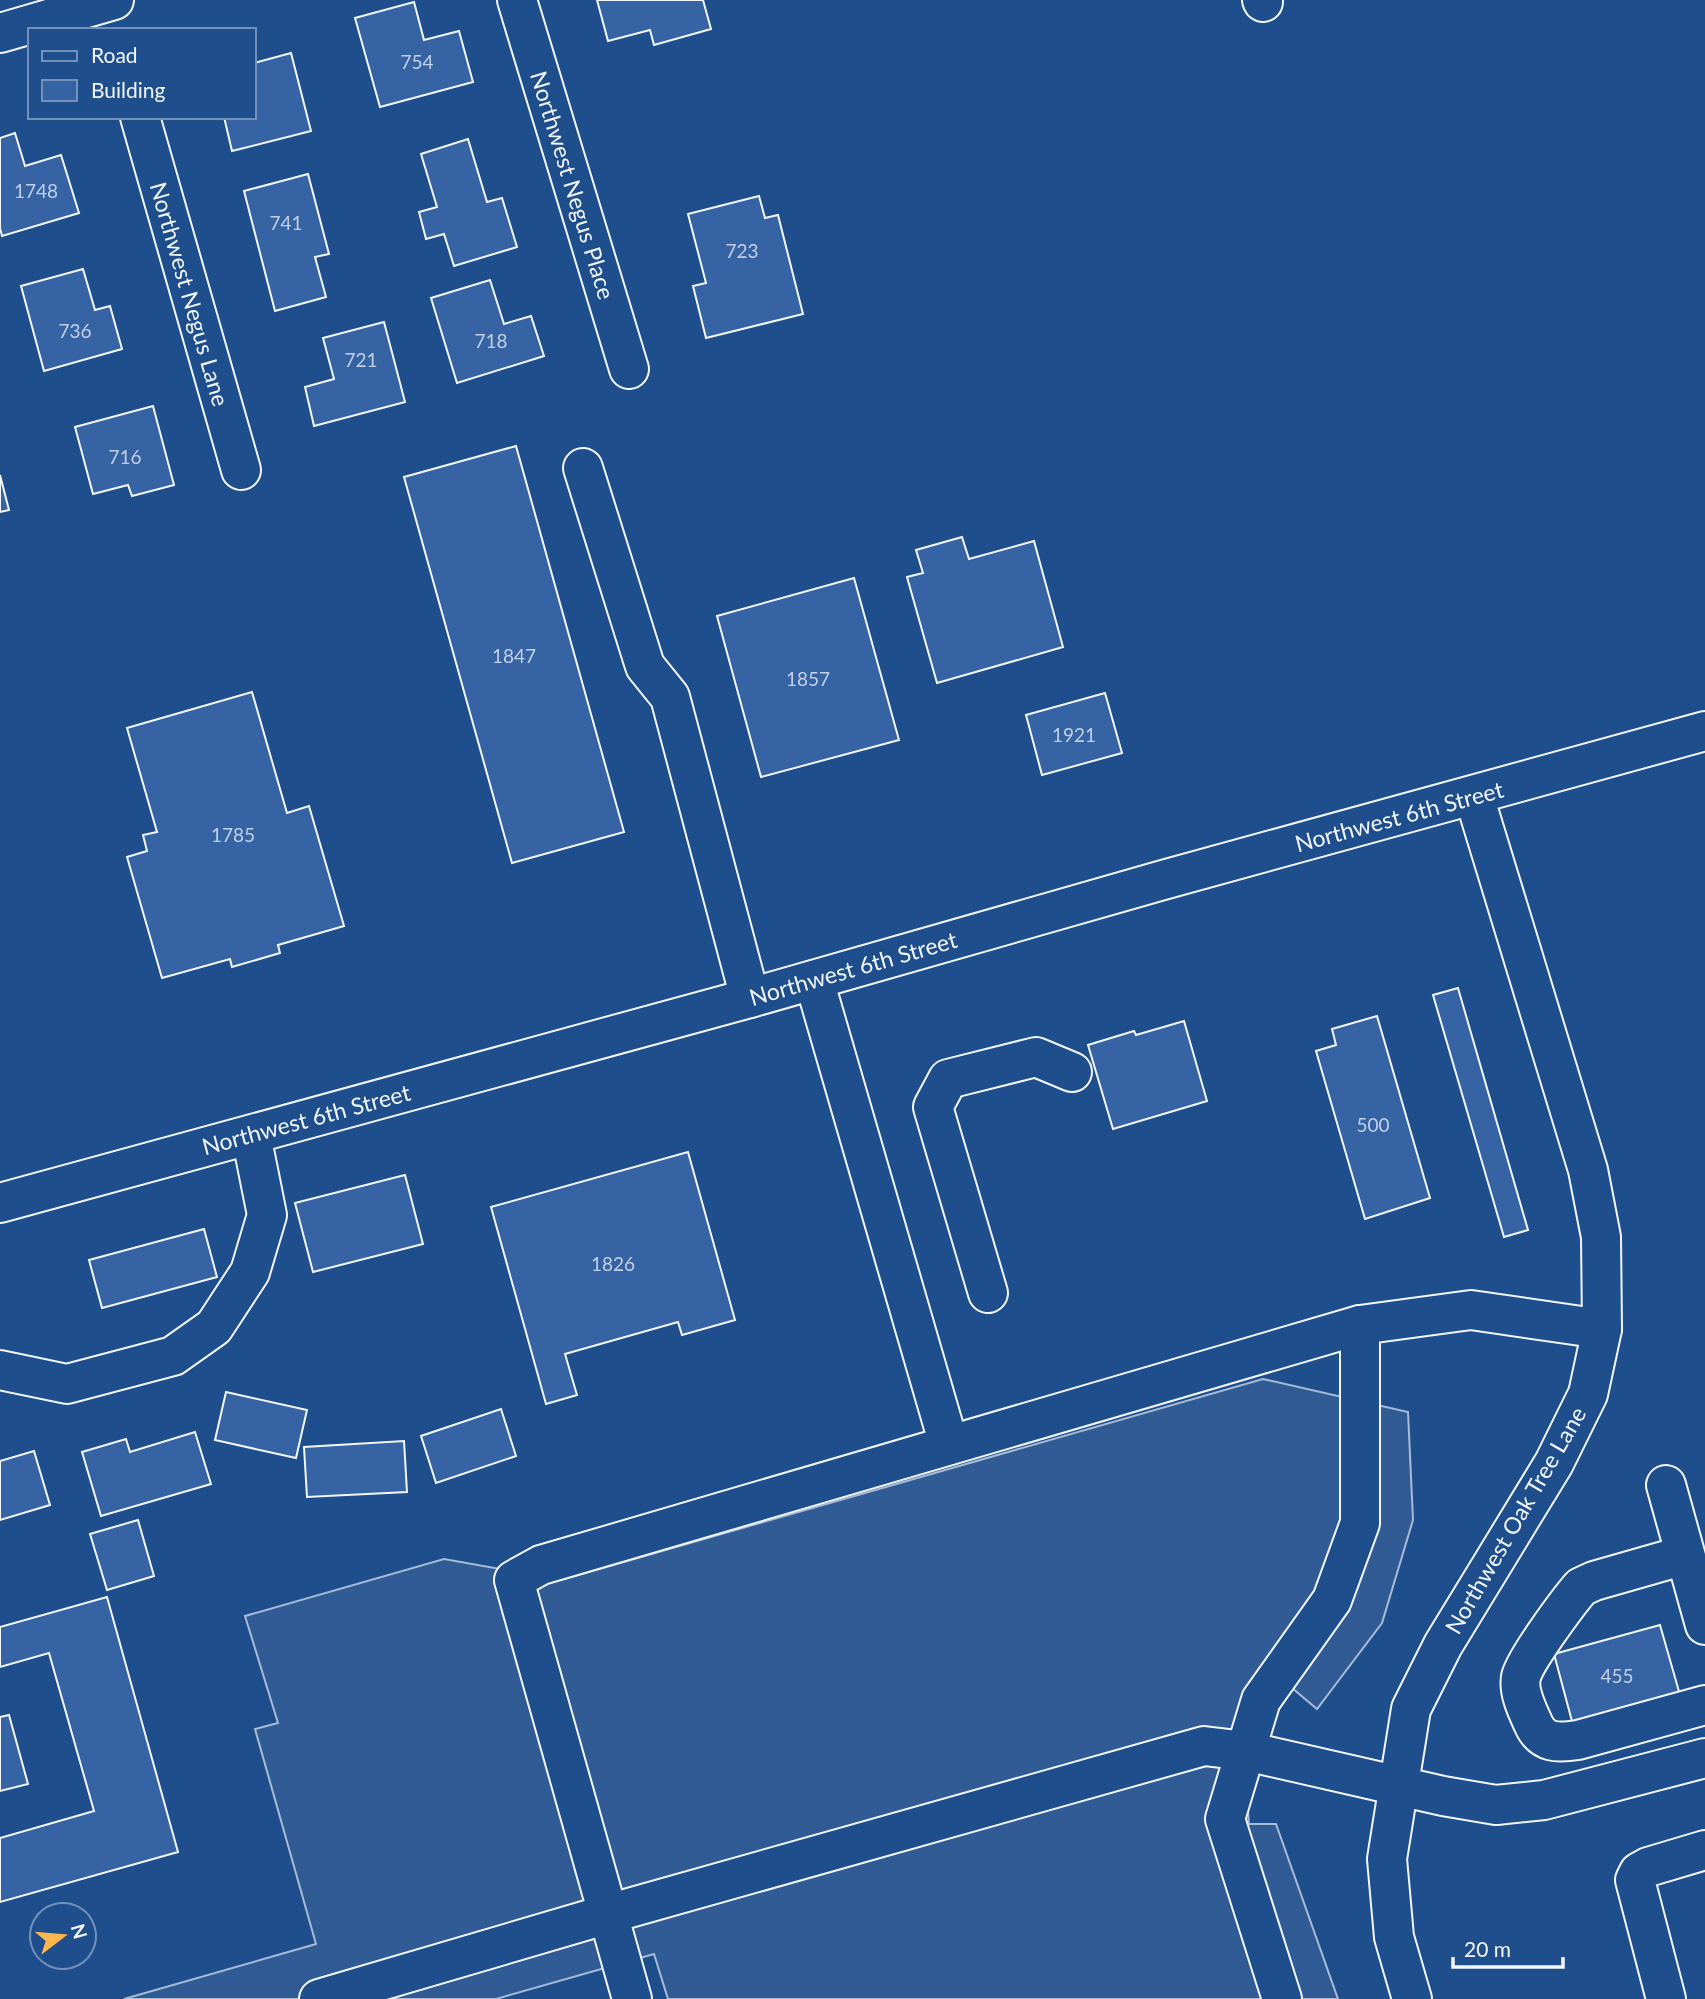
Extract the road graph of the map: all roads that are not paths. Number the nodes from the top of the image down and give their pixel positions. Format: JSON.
{"nodes":[{"id":1,"x":517,"y":0,"type":"edge"},
{"id":2,"x":110,"y":8,"type":"edge"},
{"id":3,"x":0,"y":33,"type":"edge"},
{"id":4,"x":141,"y":119,"type":"edge"},
{"id":5,"x":629,"y":369,"type":"dead end"},
{"id":6,"x":583,"y":468,"type":"dead end"},
{"id":7,"x":241,"y":470,"type":"dead end"},
{"id":8,"x":1705,"y":731,"type":"edge"},
{"id":9,"x":1474,"y":796,"type":"junction"},
{"id":10,"x":814,"y":980,"type":"junction"},
{"id":11,"x":750,"y":998,"type":"junction"},
{"id":12,"x":1072,"y":1072,"type":"dead end"},
{"id":13,"x":251,"y":1135,"type":"junction"},
{"id":14,"x":0,"y":1203,"type":"edge"},
{"id":15,"x":988,"y":1293,"type":"dead end"},
{"id":16,"x":1360,"y":1325,"type":"junction"},
{"id":17,"x":1602,"y":1329,"type":"junction"},
{"id":18,"x":0,"y":1370,"type":"edge"},
{"id":19,"x":949,"y":1445,"type":"junction"},
{"id":20,"x":1666,"y":1485,"type":"dead end"},
{"id":21,"x":1685,"y":1555,"type":"junction"},
{"id":22,"x":1705,"y":1625,"type":"edge"},
{"id":23,"x":1705,"y":1705,"type":"edge"},
{"id":24,"x":1246,"y":1751,"type":"junction"},
{"id":25,"x":1705,"y":1758,"type":"edge"},
{"id":26,"x":1399,"y":1784,"type":"junction"},
{"id":27,"x":1705,"y":1850,"type":"edge"},
{"id":28,"x":608,"y":1914,"type":"junction"},
{"id":29,"x":319,"y":1999,"type":"edge"},
{"id":30,"x":632,"y":1999,"type":"edge"},
{"id":31,"x":1282,"y":1999,"type":"edge"},
{"id":32,"x":1412,"y":1999,"type":"edge"},
{"id":33,"x":1666,"y":1999,"type":"edge"}],
"edges":[{"from":1,"to":5,"type":"street","name":"Northwest Negus Place"},
{"from":2,"to":3,"type":"street"},
{"from":4,"to":7,"type":"street","name":"Northwest Negus Lane"},
{"from":6,"to":11,"type":"street"},
{"from":8,"to":9,"type":"street","name":"Northwest 6th Street"},
{"from":9,"to":10,"type":"street","name":"Northwest 6th Street"},
{"from":9,"to":17,"type":"street","name":"Northwest Oak Tree Lane"},
{"from":10,"to":11,"type":"street","name":"Northwest 6th Street"},
{"from":10,"to":19,"type":"street"},
{"from":11,"to":13,"type":"street","name":"Northwest 6th Street"},
{"from":12,"to":15,"type":"street"},
{"from":13,"to":14,"type":"street","name":"Northwest 6th Street"},
{"from":13,"to":18,"type":"street"},
{"from":16,"to":17,"type":"street"},
{"from":16,"to":19,"type":"street"},
{"from":16,"to":24,"type":"street"},
{"from":17,"to":26,"type":"street","name":"Northwest Oak Tree Lane"},
{"from":19,"to":28,"type":"street"},
{"from":20,"to":21,"type":"street"},
{"from":21,"to":22,"type":"street"},
{"from":21,"to":23,"type":"street"},
{"from":24,"to":26,"type":"street"},
{"from":24,"to":28,"type":"street"},
{"from":24,"to":31,"type":"street"},
{"from":25,"to":26,"type":"street"},
{"from":26,"to":32,"type":"street","name":"Northwest Oak Tree Lane"},
{"from":27,"to":33,"type":"street"},
{"from":28,"to":29,"type":"street"},
{"from":28,"to":30,"type":"street"}]}
